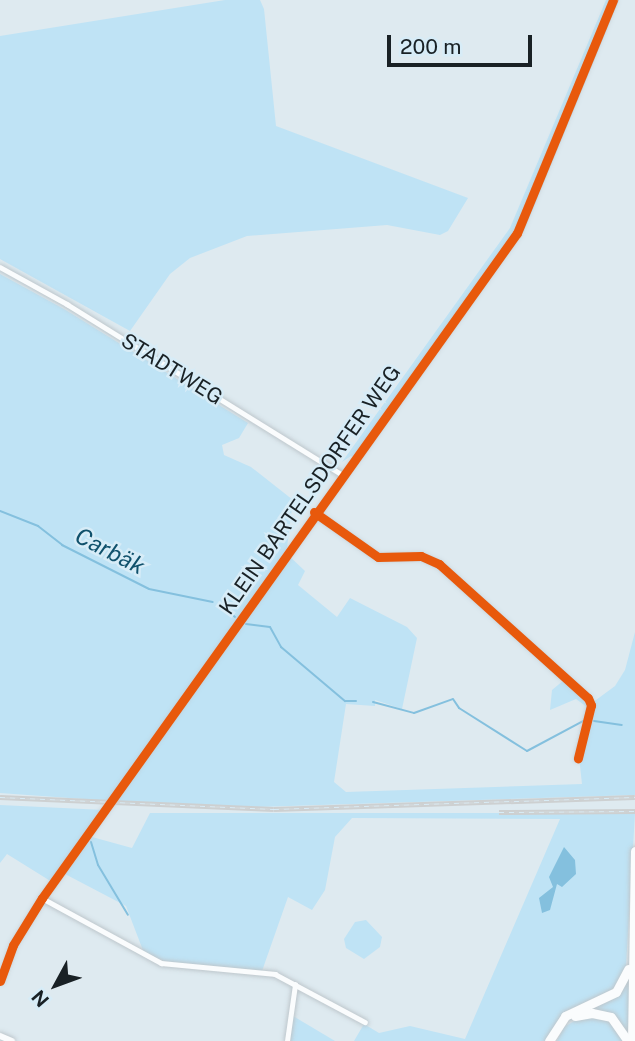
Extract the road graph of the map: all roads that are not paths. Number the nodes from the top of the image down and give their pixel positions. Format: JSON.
{"nodes":[{"id":1,"x":613,"y":0,"type":"edge"},
{"id":2,"x":0,"y":267,"type":"edge"},
{"id":3,"x":341,"y":474,"type":"junction"},
{"id":4,"x":314,"y":512,"type":"junction"},
{"id":5,"x":578,"y":758,"type":"dead end"},
{"id":6,"x":635,"y":851,"type":"edge"},
{"id":7,"x":42,"y":898,"type":"junction"},
{"id":8,"x":630,"y":961,"type":"junction"},
{"id":9,"x":0,"y":981,"type":"edge"},
{"id":10,"x":295,"y":985,"type":"junction"},
{"id":11,"x":365,"y":1023,"type":"dead end"},
{"id":12,"x":0,"y":1036,"type":"edge"},
{"id":13,"x":12,"y":1041,"type":"edge"},
{"id":14,"x":287,"y":1041,"type":"edge"},
{"id":15,"x":549,"y":1041,"type":"edge"},
{"id":16,"x":555,"y":1041,"type":"edge"},
{"id":17,"x":630,"y":1041,"type":"edge"}],
"edges":[{"from":1,"to":3,"type":"street","name":"KLEIN BARTELSDORFER WEG"},
{"from":2,"to":3,"type":"street","name":"STADTWEG"},
{"from":3,"to":4,"type":"street","name":"KLEIN BARTELSDORFER WEG"},
{"from":4,"to":5,"type":"street"},
{"from":4,"to":7,"type":"street","name":"KLEIN BARTELSDORFER WEG"},
{"from":6,"to":8,"type":"highway"},
{"from":7,"to":9,"type":"street","name":"KLEIN BARTELSDORFER WEG"},
{"from":7,"to":10,"type":"street"},
{"from":8,"to":15,"type":"highway"},
{"from":8,"to":17,"type":"highway"},
{"from":10,"to":11,"type":"street"},
{"from":10,"to":14,"type":"street"},
{"from":12,"to":13,"type":"street"},
{"from":16,"to":17,"type":"highway"}]}
